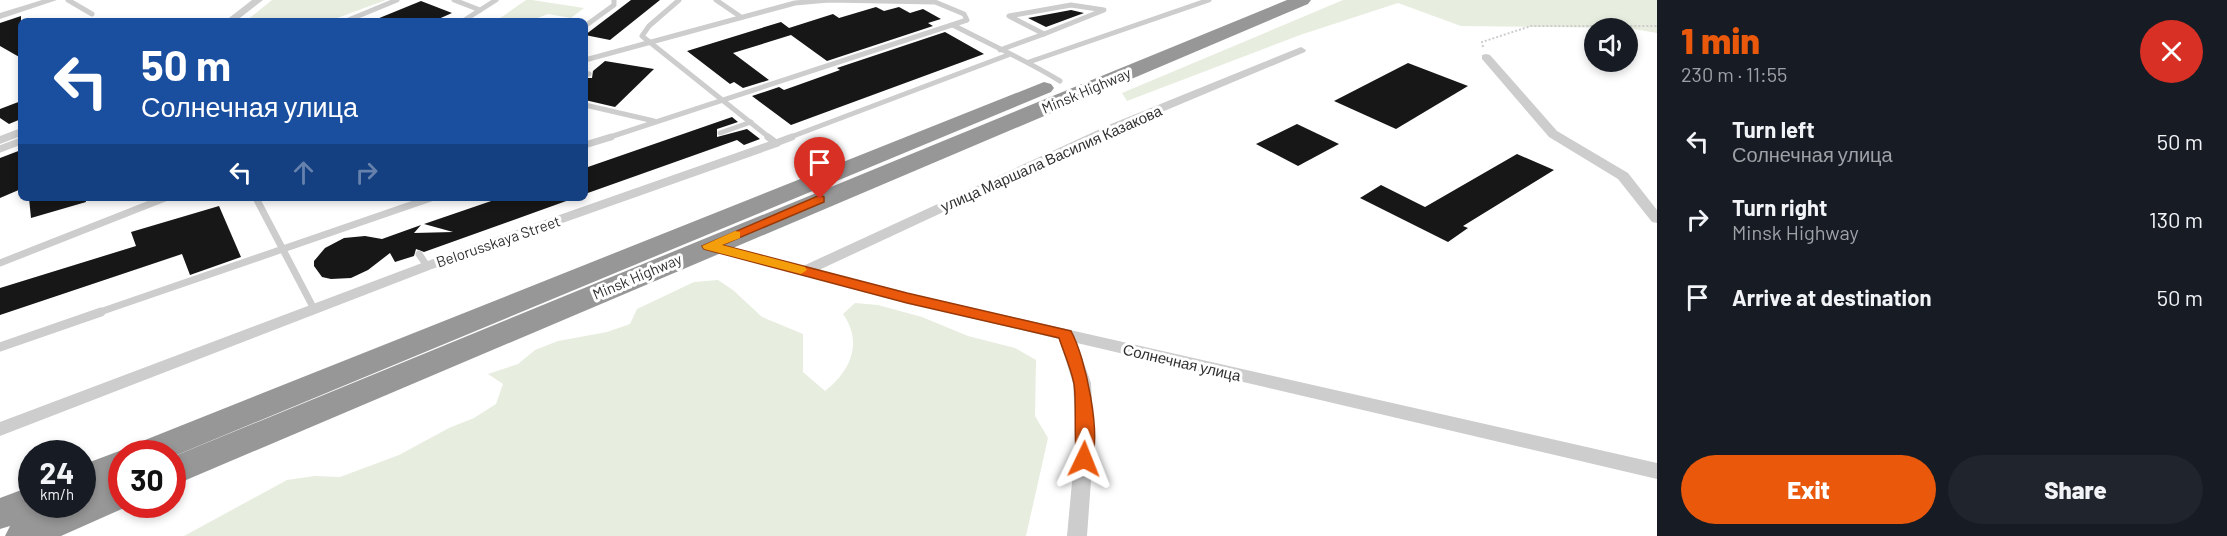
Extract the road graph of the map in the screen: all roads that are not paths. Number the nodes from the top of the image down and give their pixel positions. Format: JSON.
{"nodes":[{"id":1,"x":52,"y":0,"type":"edge"},
{"id":2,"x":68,"y":0,"type":"edge"},
{"id":3,"x":258,"y":0,"type":"edge"},
{"id":4,"x":397,"y":0,"type":"edge"},
{"id":5,"x":454,"y":0,"type":"edge"},
{"id":6,"x":496,"y":0,"type":"edge"},
{"id":7,"x":614,"y":0,"type":"edge"},
{"id":8,"x":679,"y":0,"type":"edge"},
{"id":9,"x":716,"y":0,"type":"edge"},
{"id":10,"x":1209,"y":0,"type":"edge"},
{"id":11,"x":1259,"y":0,"type":"edge"},
{"id":12,"x":1302,"y":0,"type":"edge"},
{"id":13,"x":480,"y":10,"type":"junction"},
{"id":14,"x":92,"y":14,"type":"dead end"},
{"id":15,"x":0,"y":16,"type":"edge"},
{"id":16,"x":741,"y":17,"type":"junction"},
{"id":17,"x":234,"y":18,"type":"edge"},
{"id":18,"x":353,"y":18,"type":"edge"},
{"id":19,"x":468,"y":18,"type":"edge"},
{"id":20,"x":588,"y":24,"type":"edge"},
{"id":21,"x":953,"y":25,"type":"junction"},
{"id":22,"x":1045,"y":34,"type":"junction"},
{"id":23,"x":650,"y":45,"type":"junction"},
{"id":24,"x":1000,"y":50,"type":"junction"},
{"id":25,"x":1301,"y":50,"type":"dead end"},
{"id":26,"x":1008,"y":55,"type":"junction"},
{"id":27,"x":1486,"y":57,"type":"road end"},
{"id":28,"x":588,"y":59,"type":"edge"},
{"id":29,"x":1029,"y":62,"type":"junction"},
{"id":30,"x":1060,"y":81,"type":"junction"},
{"id":31,"x":723,"y":102,"type":"junction"},
{"id":32,"x":588,"y":106,"type":"edge"},
{"id":33,"x":655,"y":122,"type":"junction"},
{"id":34,"x":751,"y":122,"type":"junction"},
{"id":35,"x":18,"y":133,"type":"edge"},
{"id":36,"x":720,"y":133,"type":"dead end"},
{"id":37,"x":0,"y":140,"type":"edge"},
{"id":38,"x":18,"y":142,"type":"edge"},
{"id":39,"x":776,"y":143,"type":"junction"},
{"id":40,"x":588,"y":144,"type":"edge"},
{"id":41,"x":0,"y":149,"type":"edge"},
{"id":42,"x":157,"y":201,"type":"edge"},
{"id":43,"x":258,"y":201,"type":"edge"},
{"id":44,"x":422,"y":201,"type":"edge"},
{"id":45,"x":1657,"y":219,"type":"edge"},
{"id":46,"x":709,"y":246,"type":"junction"},
{"id":47,"x":283,"y":250,"type":"junction"},
{"id":48,"x":0,"y":263,"type":"edge"},
{"id":49,"x":804,"y":271,"type":"junction"},
{"id":50,"x":314,"y":309,"type":"junction"},
{"id":51,"x":1065,"y":335,"type":"junction"},
{"id":52,"x":0,"y":347,"type":"edge"},
{"id":53,"x":0,"y":429,"type":"edge"},
{"id":54,"x":179,"y":440,"type":"edge"},
{"id":55,"x":186,"y":466,"type":"edge"},
{"id":56,"x":1657,"y":471,"type":"edge"},
{"id":57,"x":108,"y":499,"type":"edge"},
{"id":58,"x":18,"y":507,"type":"edge"},
{"id":59,"x":0,"y":514,"type":"edge"},
{"id":60,"x":23,"y":536,"type":"edge"},
{"id":61,"x":1077,"y":536,"type":"edge"}],
"edges":[{"from":1,"to":15,"type":"street"},
{"from":2,"to":14,"type":"lane"},
{"from":3,"to":17,"type":"street"},
{"from":4,"to":18,"type":"lane"},
{"from":5,"to":13,"type":"lane"},
{"from":6,"to":13,"type":"lane"},
{"from":7,"to":20,"type":"lane"},
{"from":8,"to":23,"type":"lane"},
{"from":9,"to":16,"type":"lane"},
{"from":10,"to":29,"type":"lane"},
{"from":11,"to":30,"type":"highway","name":"Minsk Highway"},
{"from":12,"to":46,"type":"highway","name":"Minsk Highway"},
{"from":13,"to":19,"type":"lane"},
{"from":16,"to":21,"type":"lane"},
{"from":16,"to":23,"type":"lane"},
{"from":21,"to":24,"type":"lane"},
{"from":21,"to":31,"type":"lane"},
{"from":22,"to":22,"type":"lane"},
{"from":22,"to":24,"type":"lane"},
{"from":23,"to":28,"type":"lane"},
{"from":23,"to":31,"type":"lane"},
{"from":24,"to":26,"type":"lane"},
{"from":25,"to":49,"type":"street","name":"улица Маршала Василия Казакова"},
{"from":26,"to":29,"type":"lane"},
{"from":26,"to":39,"type":"lane","name":"Belorusskaya Street"},
{"from":27,"to":45,"type":"street"},
{"from":29,"to":30,"type":"lane"},
{"from":30,"to":54,"type":"highway","name":"Minsk Highway"},
{"from":31,"to":33,"type":"lane"},
{"from":31,"to":34,"type":"lane"},
{"from":32,"to":33,"type":"lane"},
{"from":33,"to":40,"type":"lane"},
{"from":34,"to":36,"type":"lane"},
{"from":34,"to":39,"type":"lane"},
{"from":35,"to":37,"type":"street"},
{"from":38,"to":41,"type":"lane"},
{"from":39,"to":50,"type":"street","name":"Belorusskaya Street"},
{"from":42,"to":48,"type":"lane"},
{"from":43,"to":47,"type":"lane"},
{"from":44,"to":47,"type":"lane"},
{"from":46,"to":49,"type":"street","name":"Солнечная улица"},
{"from":46,"to":55,"type":"highway","name":"Minsk Highway"},
{"from":47,"to":50,"type":"lane"},
{"from":47,"to":52,"type":"lane"},
{"from":49,"to":51,"type":"street","name":"Солнечная улица"},
{"from":50,"to":53,"type":"street","name":"Belorusskaya Street"},
{"from":51,"to":56,"type":"street","name":"Солнечная улица"},
{"from":51,"to":61,"type":"street"},
{"from":57,"to":60,"type":"highway"},
{"from":58,"to":59,"type":"highway"}]}
